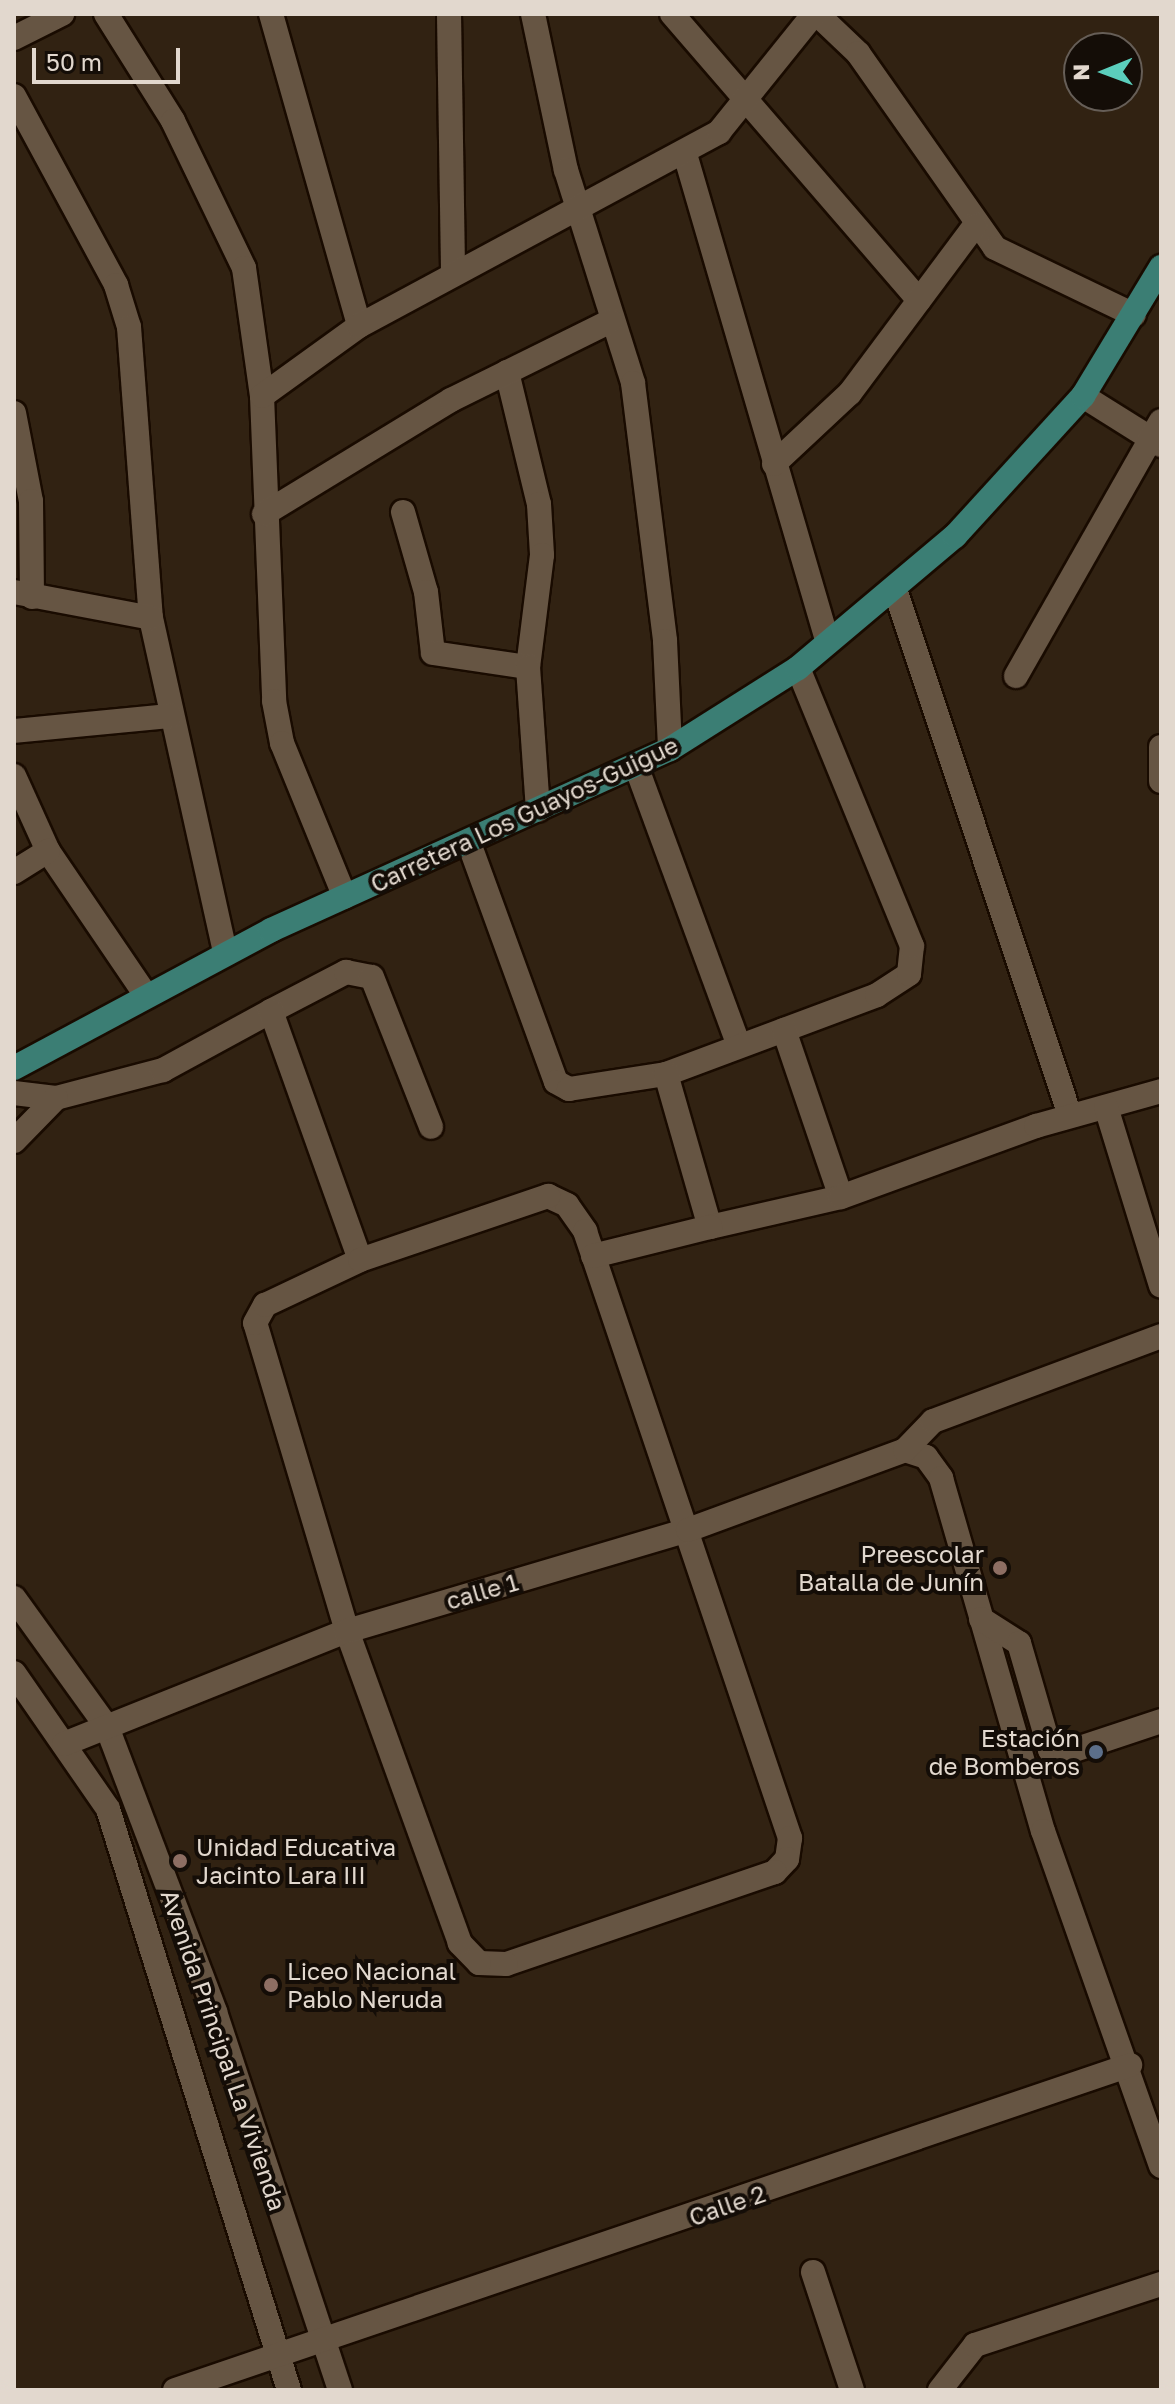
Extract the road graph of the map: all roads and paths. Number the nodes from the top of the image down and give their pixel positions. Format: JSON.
{"nodes":[{"id":1,"x":62,"y":14,"type":"edge"},
{"id":2,"x":106,"y":14,"type":"edge"},
{"id":3,"x":271,"y":14,"type":"edge"},
{"id":4,"x":449,"y":14,"type":"edge"},
{"id":5,"x":533,"y":14,"type":"edge"},
{"id":6,"x":672,"y":14,"type":"edge"},
{"id":7,"x":816,"y":14,"type":"edge"},
{"id":8,"x":14,"y":38,"type":"edge"},
{"id":9,"x":14,"y":97,"type":"edge"},
{"id":10,"x":747,"y":97,"type":"junction"},
{"id":11,"x":685,"y":154,"type":"junction"},
{"id":12,"x":581,"y":211,"type":"junction"},
{"id":13,"x":975,"y":225,"type":"junction"},
{"id":14,"x":1161,"y":267,"type":"edge"},
{"id":15,"x":453,"y":274,"type":"junction"},
{"id":16,"x":919,"y":300,"type":"junction"},
{"id":17,"x":1134,"y":315,"type":"junction"},
{"id":18,"x":611,"y":321,"type":"junction"},
{"id":19,"x":359,"y":326,"type":"junction"},
{"id":20,"x":507,"y":372,"type":"junction"},
{"id":21,"x":262,"y":396,"type":"junction"},
{"id":22,"x":1083,"y":396,"type":"junction"},
{"id":23,"x":14,"y":413,"type":"edge"},
{"id":24,"x":1158,"y":435,"type":"edge"},
{"id":25,"x":774,"y":464,"type":"junction"},
{"id":26,"x":403,"y":512,"type":"dead end"},
{"id":27,"x":264,"y":514,"type":"junction"},
{"id":28,"x":895,"y":589,"type":"junction"},
{"id":29,"x":23,"y":594,"type":"edge"},
{"id":30,"x":151,"y":618,"type":"junction"},
{"id":31,"x":828,"y":643,"type":"junction"},
{"id":32,"x":528,"y":667,"type":"junction"},
{"id":33,"x":798,"y":668,"type":"junction"},
{"id":34,"x":1016,"y":676,"type":"dead end"},
{"id":35,"x":170,"y":716,"type":"junction"},
{"id":36,"x":14,"y":731,"type":"edge"},
{"id":37,"x":1161,"y":747,"type":"edge"},
{"id":38,"x":670,"y":749,"type":"junction"},
{"id":39,"x":636,"y":766,"type":"junction"},
{"id":40,"x":14,"y":776,"type":"edge"},
{"id":41,"x":1161,"y":781,"type":"edge"},
{"id":42,"x":538,"y":810,"type":"junction"},
{"id":43,"x":469,"y":843,"type":"junction"},
{"id":44,"x":48,"y":851,"type":"junction"},
{"id":45,"x":14,"y":872,"type":"edge"},
{"id":46,"x":345,"y":897,"type":"junction"},
{"id":47,"x":225,"y":952,"type":"junction"},
{"id":48,"x":146,"y":995,"type":"junction"},
{"id":49,"x":271,"y":1011,"type":"junction"},
{"id":50,"x":784,"y":1030,"type":"junction"},
{"id":51,"x":739,"y":1046,"type":"junction"},
{"id":52,"x":14,"y":1068,"type":"edge"},
{"id":53,"x":666,"y":1074,"type":"junction"},
{"id":54,"x":1161,"y":1091,"type":"edge"},
{"id":55,"x":14,"y":1093,"type":"edge"},
{"id":56,"x":56,"y":1098,"type":"junction"},
{"id":57,"x":1106,"y":1107,"type":"junction"},
{"id":58,"x":1070,"y":1116,"type":"junction"},
{"id":59,"x":431,"y":1127,"type":"dead end"},
{"id":60,"x":14,"y":1141,"type":"edge"},
{"id":61,"x":841,"y":1197,"type":"junction"},
{"id":62,"x":710,"y":1227,"type":"junction"},
{"id":63,"x":593,"y":1256,"type":"junction"},
{"id":64,"x":360,"y":1260,"type":"junction"},
{"id":65,"x":1161,"y":1286,"type":"edge"},
{"id":66,"x":1161,"y":1336,"type":"edge"},
{"id":67,"x":905,"y":1450,"type":"junction"},
{"id":68,"x":688,"y":1530,"type":"junction"},
{"id":69,"x":14,"y":1598,"type":"edge"},
{"id":70,"x":981,"y":1619,"type":"junction"},
{"id":71,"x":347,"y":1631,"type":"junction"},
{"id":72,"x":14,"y":1673,"type":"edge"},
{"id":73,"x":1161,"y":1721,"type":"edge"},
{"id":74,"x":107,"y":1727,"type":"junction"},
{"id":75,"x":64,"y":1744,"type":"junction"},
{"id":76,"x":1130,"y":2065,"type":"junction"},
{"id":77,"x":1161,"y":2166,"type":"edge"},
{"id":78,"x":813,"y":2272,"type":"dead end"},
{"id":79,"x":1161,"y":2284,"type":"edge"},
{"id":80,"x":323,"y":2341,"type":"junction"},
{"id":81,"x":277,"y":2355,"type":"junction"},
{"id":82,"x":946,"y":2389,"type":"edge"},
{"id":83,"x":175,"y":2390,"type":"edge"},
{"id":84,"x":289,"y":2390,"type":"edge"},
{"id":85,"x":340,"y":2390,"type":"edge"},
{"id":86,"x":852,"y":2390,"type":"edge"}],
"edges":[{"from":1,"to":8,"type":"street"},
{"from":2,"to":21,"type":"street"},
{"from":3,"to":19,"type":"street"},
{"from":4,"to":15,"type":"street"},
{"from":5,"to":12,"type":"street"},
{"from":6,"to":10,"type":"street"},
{"from":7,"to":10,"type":"street"},
{"from":7,"to":13,"type":"street"},
{"from":9,"to":30,"type":"street"},
{"from":10,"to":11,"type":"street"},
{"from":10,"to":16,"type":"street"},
{"from":11,"to":12,"type":"street"},
{"from":11,"to":25,"type":"street"},
{"from":12,"to":15,"type":"street"},
{"from":12,"to":18,"type":"street"},
{"from":13,"to":16,"type":"street"},
{"from":13,"to":17,"type":"street"},
{"from":14,"to":17,"type":"main road","name":"Carretera Los Guayos-Guigue"},
{"from":15,"to":19,"type":"street"},
{"from":16,"to":25,"type":"street"},
{"from":17,"to":22,"type":"main road","name":"Carretera Los Guayos-Guigue"},
{"from":18,"to":20,"type":"street"},
{"from":18,"to":38,"type":"street"},
{"from":19,"to":21,"type":"street"},
{"from":20,"to":27,"type":"street"},
{"from":20,"to":32,"type":"street"},
{"from":21,"to":27,"type":"street"},
{"from":22,"to":24,"type":"street"},
{"from":22,"to":28,"type":"main road","name":"Carretera Los Guayos-Guigue"},
{"from":23,"to":29,"type":"street"},
{"from":24,"to":34,"type":"street"},
{"from":25,"to":31,"type":"street"},
{"from":26,"to":32,"type":"street"},
{"from":27,"to":46,"type":"street"},
{"from":28,"to":31,"type":"main road","name":"Carretera Los Guayos-Guigue"},
{"from":28,"to":58,"type":"street"},
{"from":29,"to":30,"type":"street"},
{"from":30,"to":35,"type":"street"},
{"from":31,"to":33,"type":"main road","name":"Carretera Los Guayos-Guigue"},
{"from":32,"to":42,"type":"street"},
{"from":33,"to":38,"type":"main road","name":"Carretera Los Guayos-Guigue"},
{"from":33,"to":50,"type":"street"},
{"from":35,"to":36,"type":"street"},
{"from":35,"to":47,"type":"street"},
{"from":37,"to":41,"type":"street"},
{"from":38,"to":39,"type":"main road","name":"Carretera Los Guayos-Guigue"},
{"from":39,"to":42,"type":"main road","name":"Carretera Los Guayos-Guigue"},
{"from":39,"to":51,"type":"street"},
{"from":40,"to":44,"type":"street"},
{"from":42,"to":43,"type":"main road","name":"Carretera Los Guayos-Guigue"},
{"from":43,"to":46,"type":"main road","name":"Carretera Los Guayos-Guigue"},
{"from":43,"to":53,"type":"street"},
{"from":44,"to":45,"type":"street"},
{"from":44,"to":48,"type":"street"},
{"from":46,"to":47,"type":"main road","name":"Carretera Los Guayos-Guigue"},
{"from":47,"to":48,"type":"main road","name":"Carretera Los Guayos-Guigue"},
{"from":48,"to":52,"type":"main road","name":"Carretera Los Guayos-Guigue"},
{"from":49,"to":56,"type":"street"},
{"from":49,"to":59,"type":"street"},
{"from":49,"to":64,"type":"street"},
{"from":50,"to":51,"type":"street"},
{"from":50,"to":61,"type":"street"},
{"from":51,"to":53,"type":"street"},
{"from":53,"to":62,"type":"street"},
{"from":54,"to":57,"type":"street"},
{"from":55,"to":56,"type":"street"},
{"from":56,"to":60,"type":"street"},
{"from":57,"to":58,"type":"street"},
{"from":57,"to":65,"type":"street"},
{"from":58,"to":61,"type":"street"},
{"from":61,"to":62,"type":"street"},
{"from":62,"to":63,"type":"street"},
{"from":63,"to":64,"type":"street"},
{"from":63,"to":68,"type":"street"},
{"from":64,"to":71,"type":"street"},
{"from":66,"to":67,"type":"street"},
{"from":67,"to":68,"type":"street","name":"calle 1"},
{"from":67,"to":70,"type":"street"},
{"from":68,"to":71,"type":"street","name":"calle 1"},
{"from":68,"to":71,"type":"street"},
{"from":69,"to":74,"type":"street","name":"Avenida Principal La Vivienda"},
{"from":70,"to":73,"type":"street"},
{"from":70,"to":76,"type":"street"},
{"from":71,"to":74,"type":"street","name":"calle 1"},
{"from":72,"to":75,"type":"street","name":"Avenida Principal La Vivienda"},
{"from":74,"to":75,"type":"street","name":"calle 1"},
{"from":74,"to":80,"type":"street","name":"Avenida Principal La Vivienda"},
{"from":75,"to":81,"type":"street","name":"Avenida Principal La Vivienda"},
{"from":76,"to":77,"type":"street"},
{"from":76,"to":80,"type":"street","name":"Calle 2"},
{"from":78,"to":86,"type":"street"},
{"from":79,"to":82,"type":"street"},
{"from":80,"to":81,"type":"street","name":"Calle 2"},
{"from":80,"to":85,"type":"street","name":"Avenida Principal La Vivienda"},
{"from":81,"to":83,"type":"street"},
{"from":81,"to":84,"type":"street","name":"Avenida Principal La Vivienda"}]}
